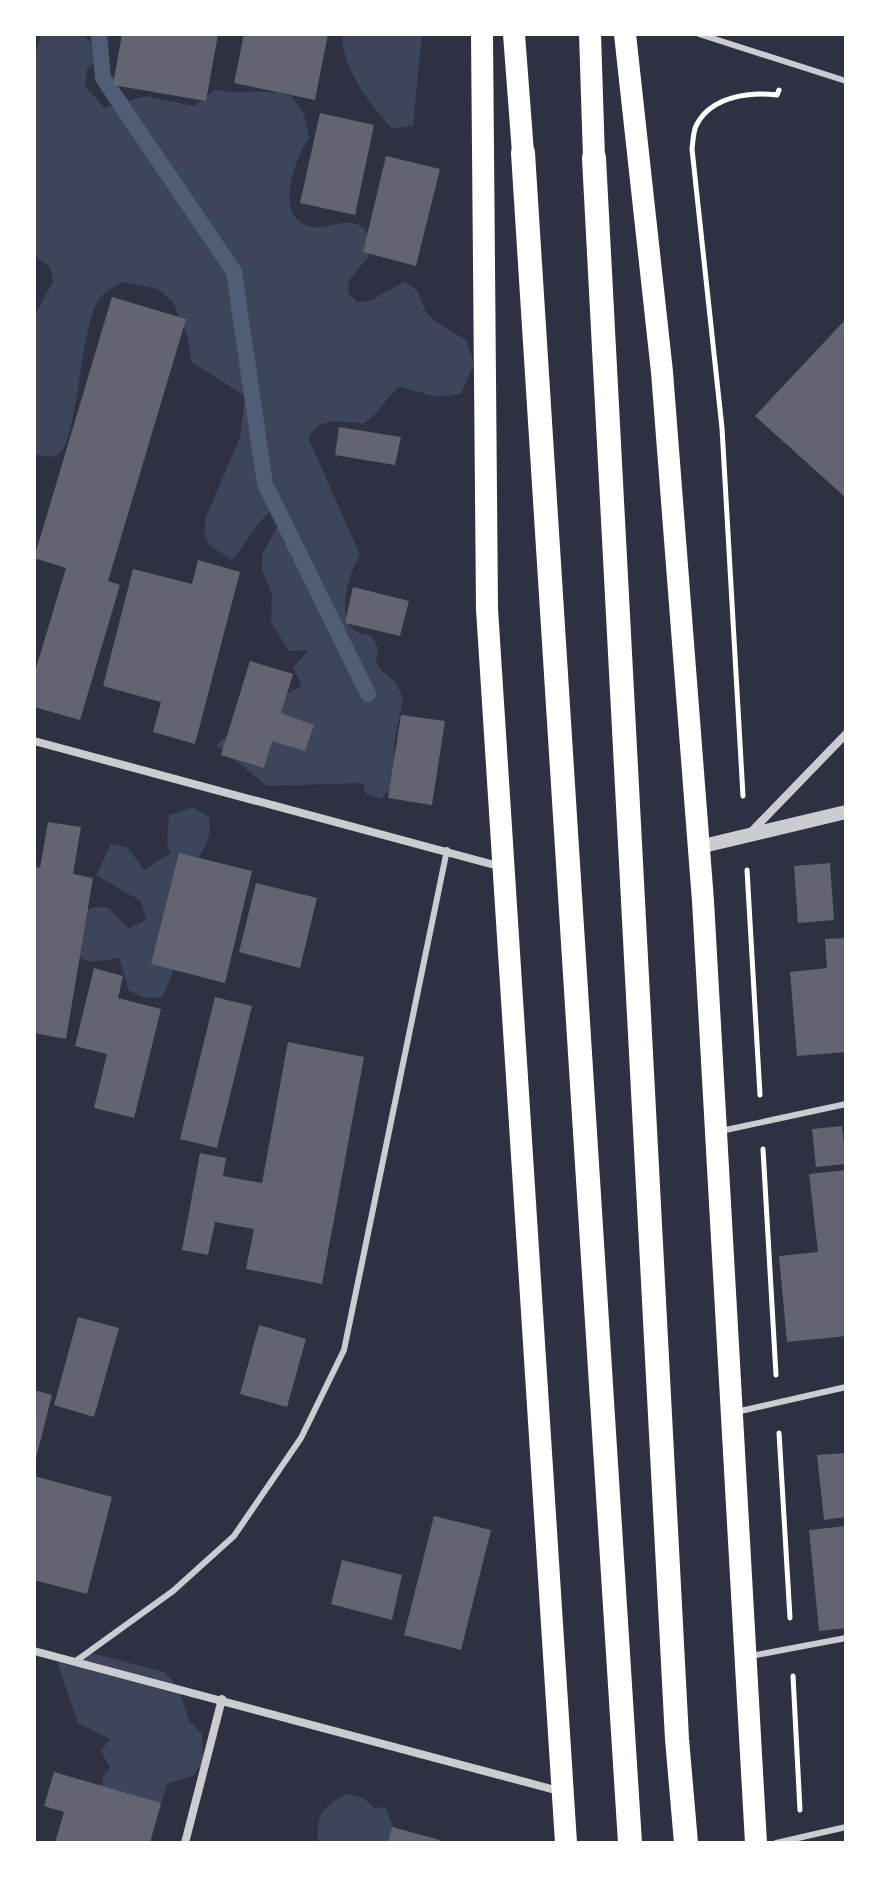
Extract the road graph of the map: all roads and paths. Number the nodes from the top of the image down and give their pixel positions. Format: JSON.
{"nodes":[{"id":1,"x":482,"y":34,"type":"edge"},
{"id":2,"x":514,"y":34,"type":"edge"},
{"id":3,"x":590,"y":34,"type":"edge"},
{"id":4,"x":625,"y":34,"type":"edge"},
{"id":5,"x":633,"y":34,"type":"edge"},
{"id":6,"x":699,"y":34,"type":"edge"},
{"id":7,"x":790,"y":64,"type":"junction"},
{"id":8,"x":846,"y":81,"type":"edge"},
{"id":9,"x":523,"y":153,"type":"joint"},
{"id":10,"x":594,"y":158,"type":"joint"},
{"id":11,"x":846,"y":734,"type":"edge"},
{"id":12,"x":34,"y":741,"type":"edge"},
{"id":13,"x":846,"y":812,"type":"edge"},
{"id":14,"x":749,"y":833,"type":"junction"},
{"id":15,"x":699,"y":847,"type":"junction"},
{"id":16,"x":447,"y":850,"type":"junction"},
{"id":17,"x":502,"y":868,"type":"junction"},
{"id":18,"x":846,"y":1104,"type":"edge"},
{"id":19,"x":762,"y":1122,"type":"junction"},
{"id":20,"x":715,"y":1132,"type":"junction"},
{"id":21,"x":846,"y":1387,"type":"edge"},
{"id":22,"x":778,"y":1403,"type":"junction"},
{"id":23,"x":731,"y":1413,"type":"junction"},
{"id":24,"x":846,"y":1638,"type":"edge"},
{"id":25,"x":792,"y":1648,"type":"junction"},
{"id":26,"x":34,"y":1651,"type":"edge"},
{"id":27,"x":746,"y":1657,"type":"junction"},
{"id":28,"x":76,"y":1661,"type":"junction"},
{"id":29,"x":222,"y":1699,"type":"junction"},
{"id":30,"x":564,"y":1793,"type":"junction"},
{"id":31,"x":846,"y":1827,"type":"edge"},
{"id":32,"x":802,"y":1837,"type":"junction"},
{"id":33,"x":185,"y":1843,"type":"edge"},
{"id":34,"x":566,"y":1843,"type":"edge"},
{"id":35,"x":630,"y":1843,"type":"edge"},
{"id":36,"x":686,"y":1843,"type":"edge"},
{"id":37,"x":756,"y":1843,"type":"edge"},
{"id":38,"x":776,"y":1843,"type":"edge"}],
"edges":[{"from":1,"to":17,"type":"highway"},
{"from":2,"to":9,"type":"highway"},
{"from":3,"to":10,"type":"highway"},
{"from":4,"to":5,"type":"lane"},
{"from":4,"to":15,"type":"highway"},
{"from":6,"to":7,"type":"lane"},
{"from":7,"to":8,"type":"lane"},
{"from":7,"to":14,"type":"path"},
{"from":9,"to":35,"type":"highway"},
{"from":10,"to":36,"type":"highway"},
{"from":11,"to":14,"type":"street"},
{"from":12,"to":16,"type":"street"},
{"from":13,"to":14,"type":"street"},
{"from":14,"to":15,"type":"street"},
{"from":14,"to":19,"type":"path"},
{"from":15,"to":20,"type":"highway"},
{"from":16,"to":17,"type":"street"},
{"from":16,"to":28,"type":"lane"},
{"from":17,"to":30,"type":"highway"},
{"from":18,"to":19,"type":"lane"},
{"from":19,"to":20,"type":"lane"},
{"from":19,"to":22,"type":"path"},
{"from":20,"to":23,"type":"highway"},
{"from":21,"to":22,"type":"lane"},
{"from":22,"to":23,"type":"lane"},
{"from":22,"to":25,"type":"path"},
{"from":23,"to":27,"type":"highway"},
{"from":24,"to":25,"type":"lane"},
{"from":25,"to":27,"type":"lane"},
{"from":25,"to":32,"type":"path"},
{"from":26,"to":28,"type":"street"},
{"from":27,"to":37,"type":"highway"},
{"from":28,"to":29,"type":"street"},
{"from":29,"to":30,"type":"street"},
{"from":29,"to":33,"type":"street"},
{"from":30,"to":34,"type":"highway"},
{"from":31,"to":32,"type":"lane"},
{"from":32,"to":38,"type":"lane"}]}
